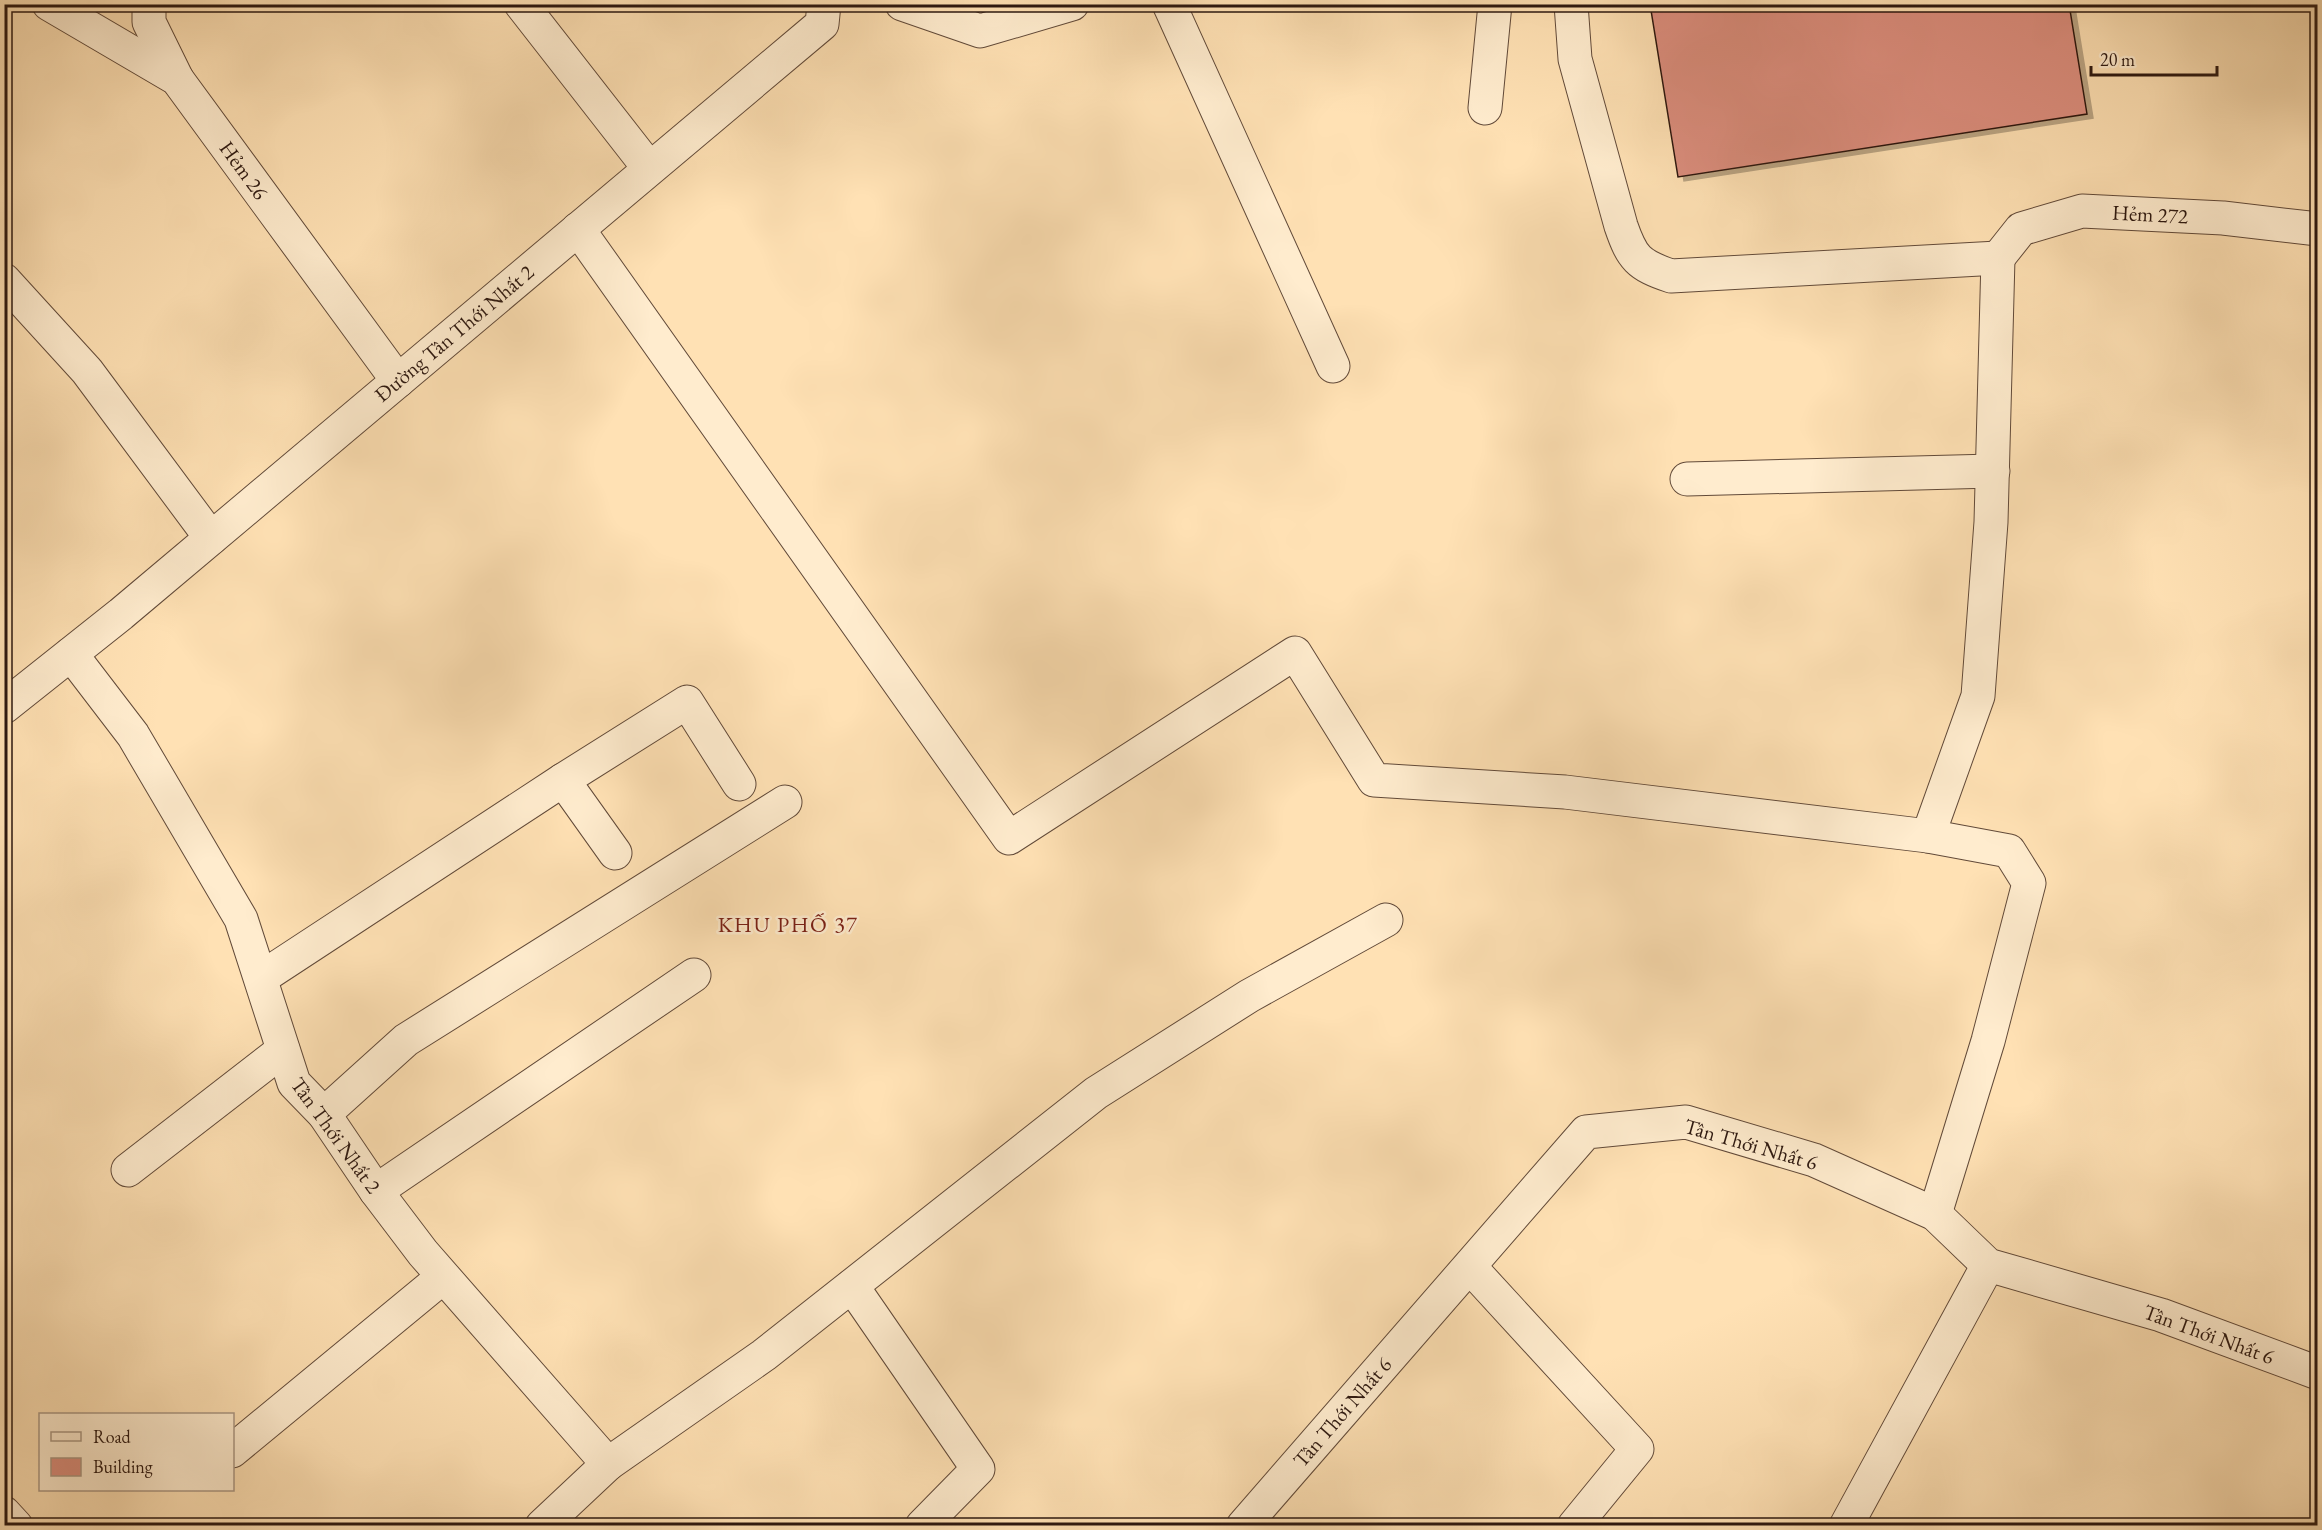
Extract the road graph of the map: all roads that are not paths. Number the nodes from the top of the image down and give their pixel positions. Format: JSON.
{"nodes":[{"id":1,"x":48,"y":4,"type":"edge"},
{"id":2,"x":149,"y":4,"type":"edge"},
{"id":3,"x":521,"y":4,"type":"edge"},
{"id":4,"x":824,"y":4,"type":"edge"},
{"id":5,"x":902,"y":4,"type":"edge"},
{"id":6,"x":1072,"y":4,"type":"edge"},
{"id":7,"x":1169,"y":4,"type":"edge"},
{"id":8,"x":1495,"y":4,"type":"edge"},
{"id":9,"x":1571,"y":4,"type":"edge"},
{"id":10,"x":177,"y":79,"type":"junction"},
{"id":11,"x":1485,"y":108,"type":"dead end"},
{"id":12,"x":650,"y":168,"type":"junction"},
{"id":13,"x":578,"y":229,"type":"junction"},
{"id":14,"x":2318,"y":229,"type":"edge"},
{"id":15,"x":1998,"y":258,"type":"junction"},
{"id":16,"x":4,"y":280,"type":"edge"},
{"id":17,"x":1333,"y":366,"type":"dead end"},
{"id":18,"x":398,"y":381,"type":"junction"},
{"id":19,"x":1993,"y":471,"type":"junction"},
{"id":20,"x":1687,"y":479,"type":"dead end"},
{"id":21,"x":211,"y":538,"type":"junction"},
{"id":22,"x":71,"y":654,"type":"junction"},
{"id":23,"x":4,"y":707,"type":"edge"},
{"id":24,"x":563,"y":780,"type":"junction"},
{"id":25,"x":739,"y":784,"type":"dead end"},
{"id":26,"x":785,"y":802,"type":"dead end"},
{"id":27,"x":1928,"y":836,"type":"junction"},
{"id":28,"x":615,"y":854,"type":"dead end"},
{"id":29,"x":1386,"y":920,"type":"dead end"},
{"id":30,"x":694,"y":975,"type":"dead end"},
{"id":31,"x":261,"y":978,"type":"junction"},
{"id":32,"x":284,"y":1050,"type":"junction"},
{"id":33,"x":324,"y":1114,"type":"junction"},
{"id":34,"x":128,"y":1170,"type":"dead end"},
{"id":35,"x":376,"y":1191,"type":"junction"},
{"id":36,"x":1935,"y":1214,"type":"junction"},
{"id":37,"x":1988,"y":1265,"type":"junction"},
{"id":38,"x":1470,"y":1267,"type":"junction"},
{"id":39,"x":443,"y":1277,"type":"junction"},
{"id":40,"x":852,"y":1286,"type":"junction"},
{"id":41,"x":2318,"y":1373,"type":"edge"},
{"id":42,"x":234,"y":1449,"type":"edge"},
{"id":43,"x":608,"y":1464,"type":"junction"},
{"id":44,"x":4,"y":1513,"type":"edge"},
{"id":45,"x":16,"y":1526,"type":"edge"},
{"id":46,"x":542,"y":1526,"type":"edge"},
{"id":47,"x":922,"y":1526,"type":"edge"},
{"id":48,"x":1243,"y":1526,"type":"edge"},
{"id":49,"x":1574,"y":1526,"type":"edge"},
{"id":50,"x":1846,"y":1526,"type":"edge"}],
"edges":[{"from":1,"to":10,"type":"street","name":"Hẻm 26"},
{"from":2,"to":10,"type":"street"},
{"from":3,"to":12,"type":"street"},
{"from":4,"to":12,"type":"street","name":"Đường Tân Thới Nhất 2"},
{"from":5,"to":6,"type":"street"},
{"from":7,"to":17,"type":"street"},
{"from":8,"to":11,"type":"street"},
{"from":9,"to":15,"type":"street"},
{"from":10,"to":18,"type":"street","name":"Hẻm 26"},
{"from":12,"to":13,"type":"street","name":"Đường Tân Thới Nhất 2"},
{"from":13,"to":18,"type":"street","name":"Đường Tân Thới Nhất 2"},
{"from":13,"to":27,"type":"street"},
{"from":14,"to":15,"type":"street","name":"Hẻm 272"},
{"from":15,"to":19,"type":"street"},
{"from":16,"to":21,"type":"street"},
{"from":18,"to":21,"type":"street","name":"Đường Tân Thới Nhất 2"},
{"from":19,"to":20,"type":"street"},
{"from":19,"to":27,"type":"street"},
{"from":21,"to":22,"type":"street","name":"Đường Tân Thới Nhất 2"},
{"from":22,"to":23,"type":"street","name":"Đường Tân Thới Nhất 2"},
{"from":22,"to":31,"type":"street","name":"Tân Thới Nhất 2"},
{"from":24,"to":25,"type":"street"},
{"from":24,"to":28,"type":"street"},
{"from":24,"to":31,"type":"street"},
{"from":26,"to":33,"type":"street"},
{"from":27,"to":36,"type":"street"},
{"from":29,"to":40,"type":"street"},
{"from":30,"to":35,"type":"street"},
{"from":31,"to":32,"type":"street","name":"Tân Thới Nhất 2"},
{"from":32,"to":33,"type":"street","name":"Tân Thới Nhất 2"},
{"from":32,"to":34,"type":"street"},
{"from":33,"to":35,"type":"street","name":"Tân Thới Nhất 2"},
{"from":35,"to":39,"type":"street","name":"Tân Thới Nhất 2"},
{"from":36,"to":37,"type":"street","name":"Tân Thới Nhất 6"},
{"from":36,"to":38,"type":"street","name":"Tân Thới Nhất 6"},
{"from":37,"to":41,"type":"street","name":"Tân Thới Nhất 6"},
{"from":37,"to":50,"type":"street"},
{"from":38,"to":48,"type":"street","name":"Tân Thới Nhất 6"},
{"from":38,"to":49,"type":"street"},
{"from":39,"to":42,"type":"street"},
{"from":39,"to":43,"type":"street","name":"Tân Thới Nhất 2"},
{"from":40,"to":43,"type":"street"},
{"from":40,"to":47,"type":"street"},
{"from":43,"to":46,"type":"street"},
{"from":44,"to":45,"type":"street"}]}
